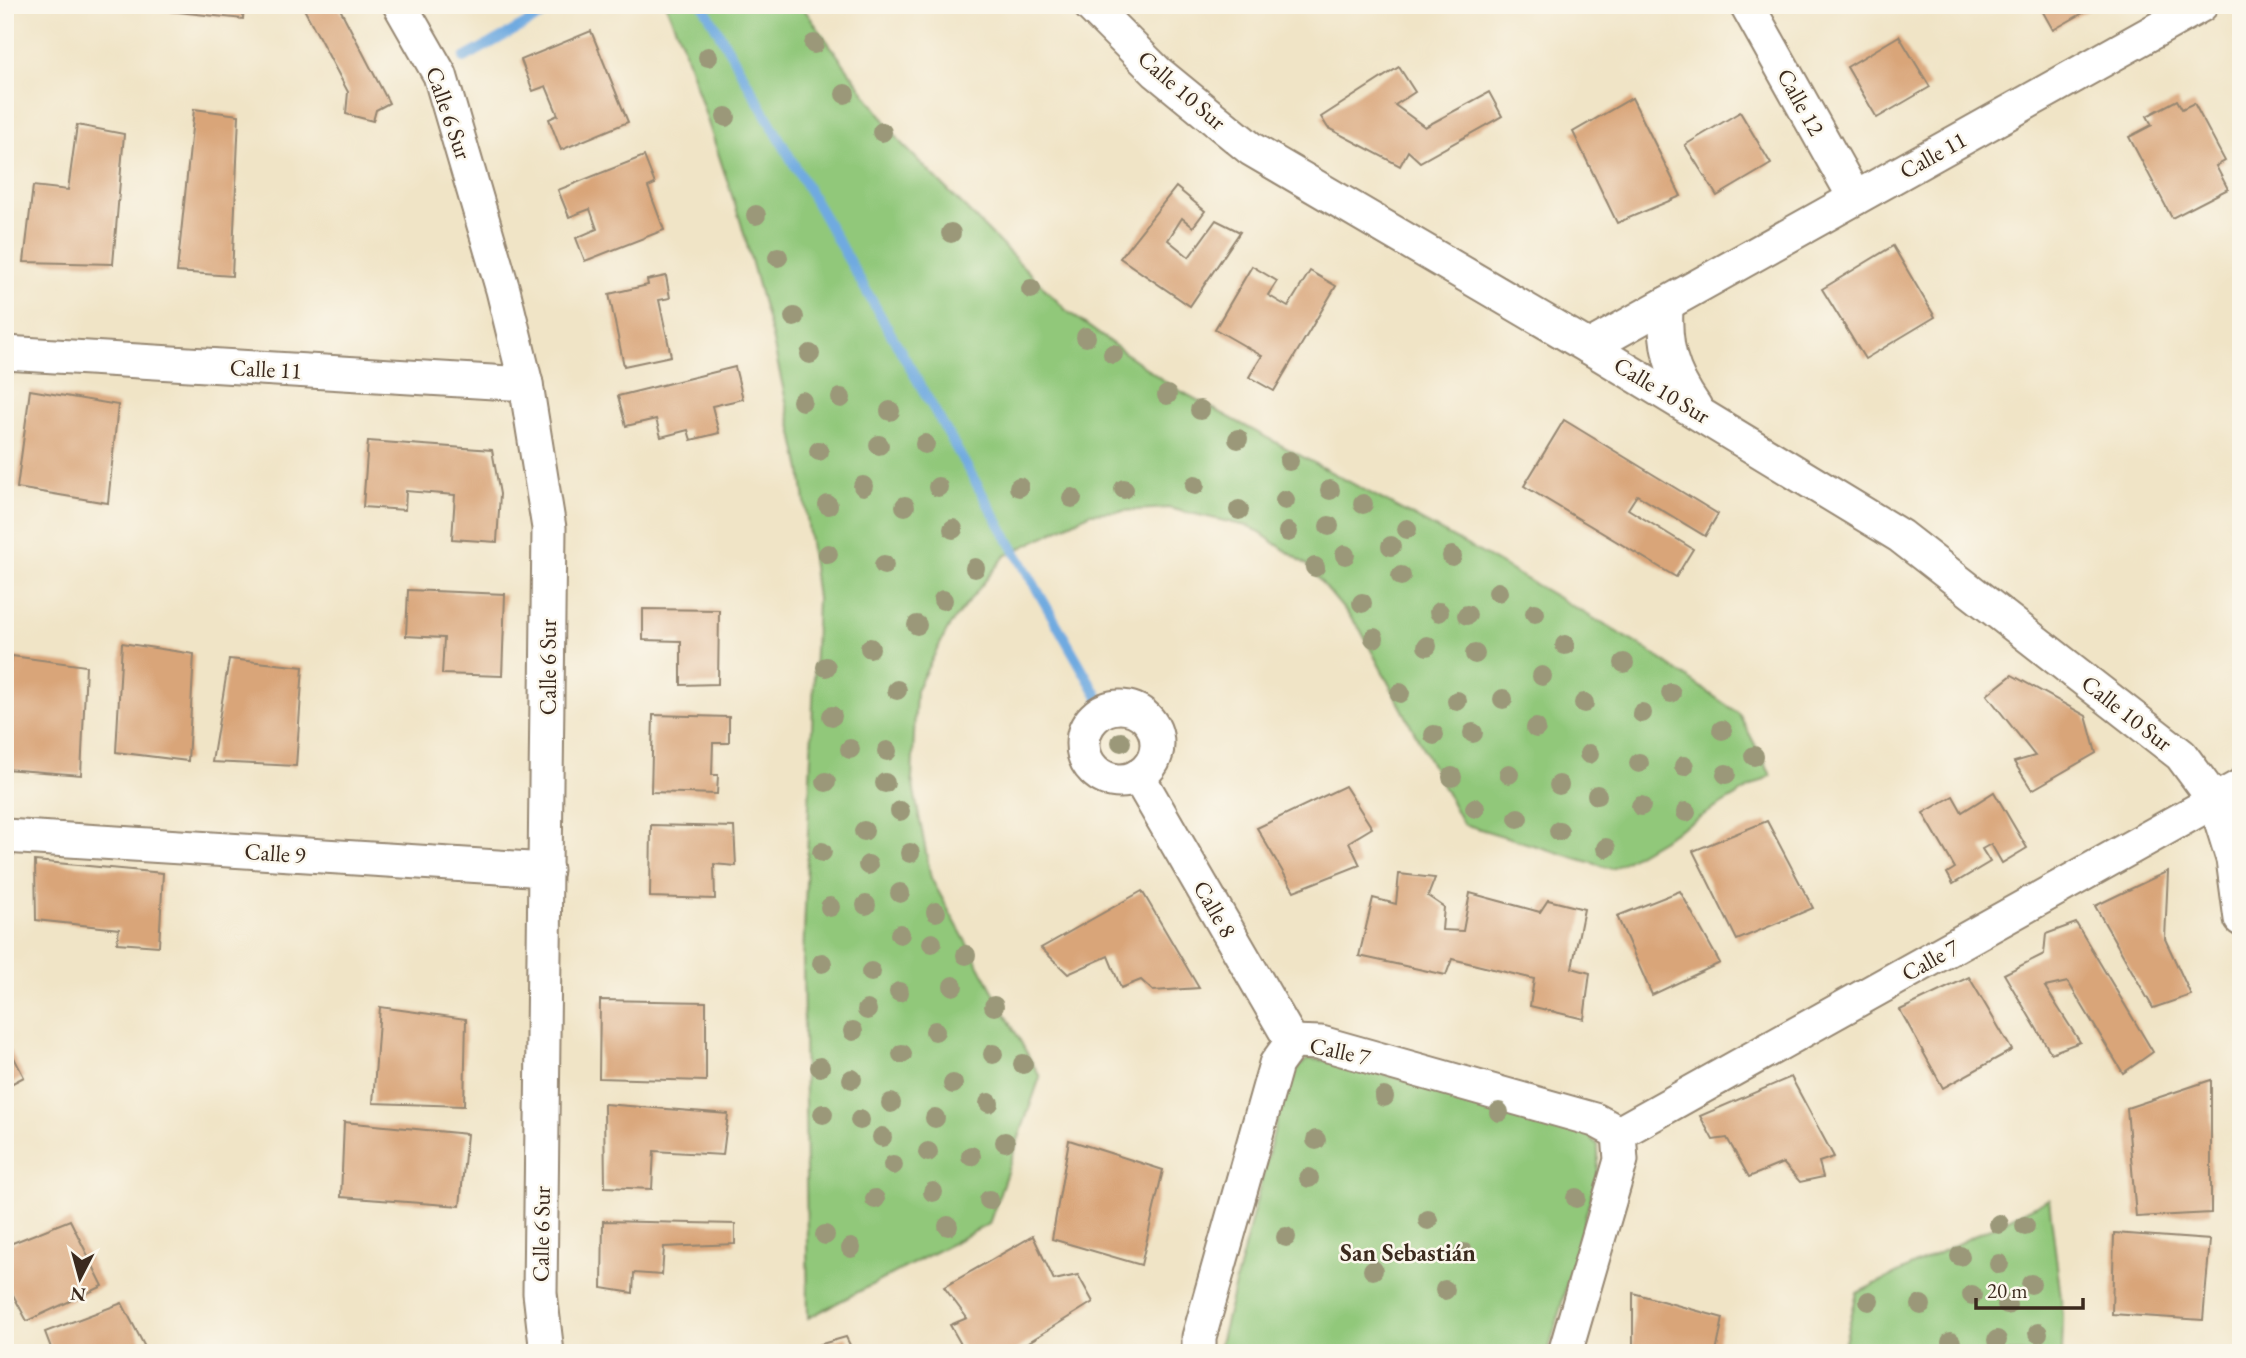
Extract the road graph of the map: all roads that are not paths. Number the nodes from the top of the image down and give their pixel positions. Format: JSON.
{"nodes":[{"id":1,"x":400,"y":5,"type":"edge"},
{"id":2,"x":1090,"y":5,"type":"edge"},
{"id":3,"x":1747,"y":5,"type":"edge"},
{"id":4,"x":2201,"y":5,"type":"edge"},
{"id":5,"x":1855,"y":198,"type":"junction"},
{"id":6,"x":1666,"y":304,"type":"junction"},
{"id":7,"x":1590,"y":347,"type":"junction"},
{"id":8,"x":5,"y":354,"type":"edge"},
{"id":9,"x":526,"y":384,"type":"junction"},
{"id":10,"x":1698,"y":411,"type":"junction"},
{"id":11,"x":1138,"y":776,"type":"dead end"},
{"id":12,"x":2228,"y":793,"type":"edge"},
{"id":13,"x":5,"y":836,"type":"edge"},
{"id":14,"x":546,"y":870,"type":"junction"},
{"id":15,"x":2241,"y":919,"type":"edge"},
{"id":16,"x":1292,"y":1042,"type":"junction"},
{"id":17,"x":1619,"y":1133,"type":"junction"},
{"id":18,"x":547,"y":1353,"type":"edge"},
{"id":19,"x":1199,"y":1353,"type":"edge"},
{"id":20,"x":1565,"y":1353,"type":"edge"}],
"edges":[{"from":1,"to":9,"type":"street","name":"Calle 6 Sur"},
{"from":2,"to":7,"type":"street","name":"Calle 10 Sur"},
{"from":3,"to":5,"type":"street","name":"Calle 12"},
{"from":4,"to":5,"type":"street","name":"Calle 11"},
{"from":5,"to":6,"type":"street","name":"Calle 11"},
{"from":6,"to":7,"type":"street","name":"Calle 11"},
{"from":6,"to":10,"type":"street"},
{"from":7,"to":10,"type":"street","name":"Calle 10 Sur"},
{"from":8,"to":9,"type":"street","name":"Calle 11"},
{"from":9,"to":14,"type":"street","name":"Calle 6 Sur"},
{"from":10,"to":12,"type":"street","name":"Calle 10 Sur"},
{"from":11,"to":16,"type":"street","name":"Calle 8"},
{"from":12,"to":15,"type":"street","name":"Calle 10 Sur"},
{"from":12,"to":17,"type":"street","name":"Calle 7"},
{"from":13,"to":14,"type":"street","name":"Calle 9"},
{"from":14,"to":18,"type":"street","name":"Calle 6 Sur"},
{"from":16,"to":17,"type":"street","name":"Calle 7"},
{"from":16,"to":19,"type":"street","name":"Calle 7"},
{"from":17,"to":20,"type":"street"}]}
